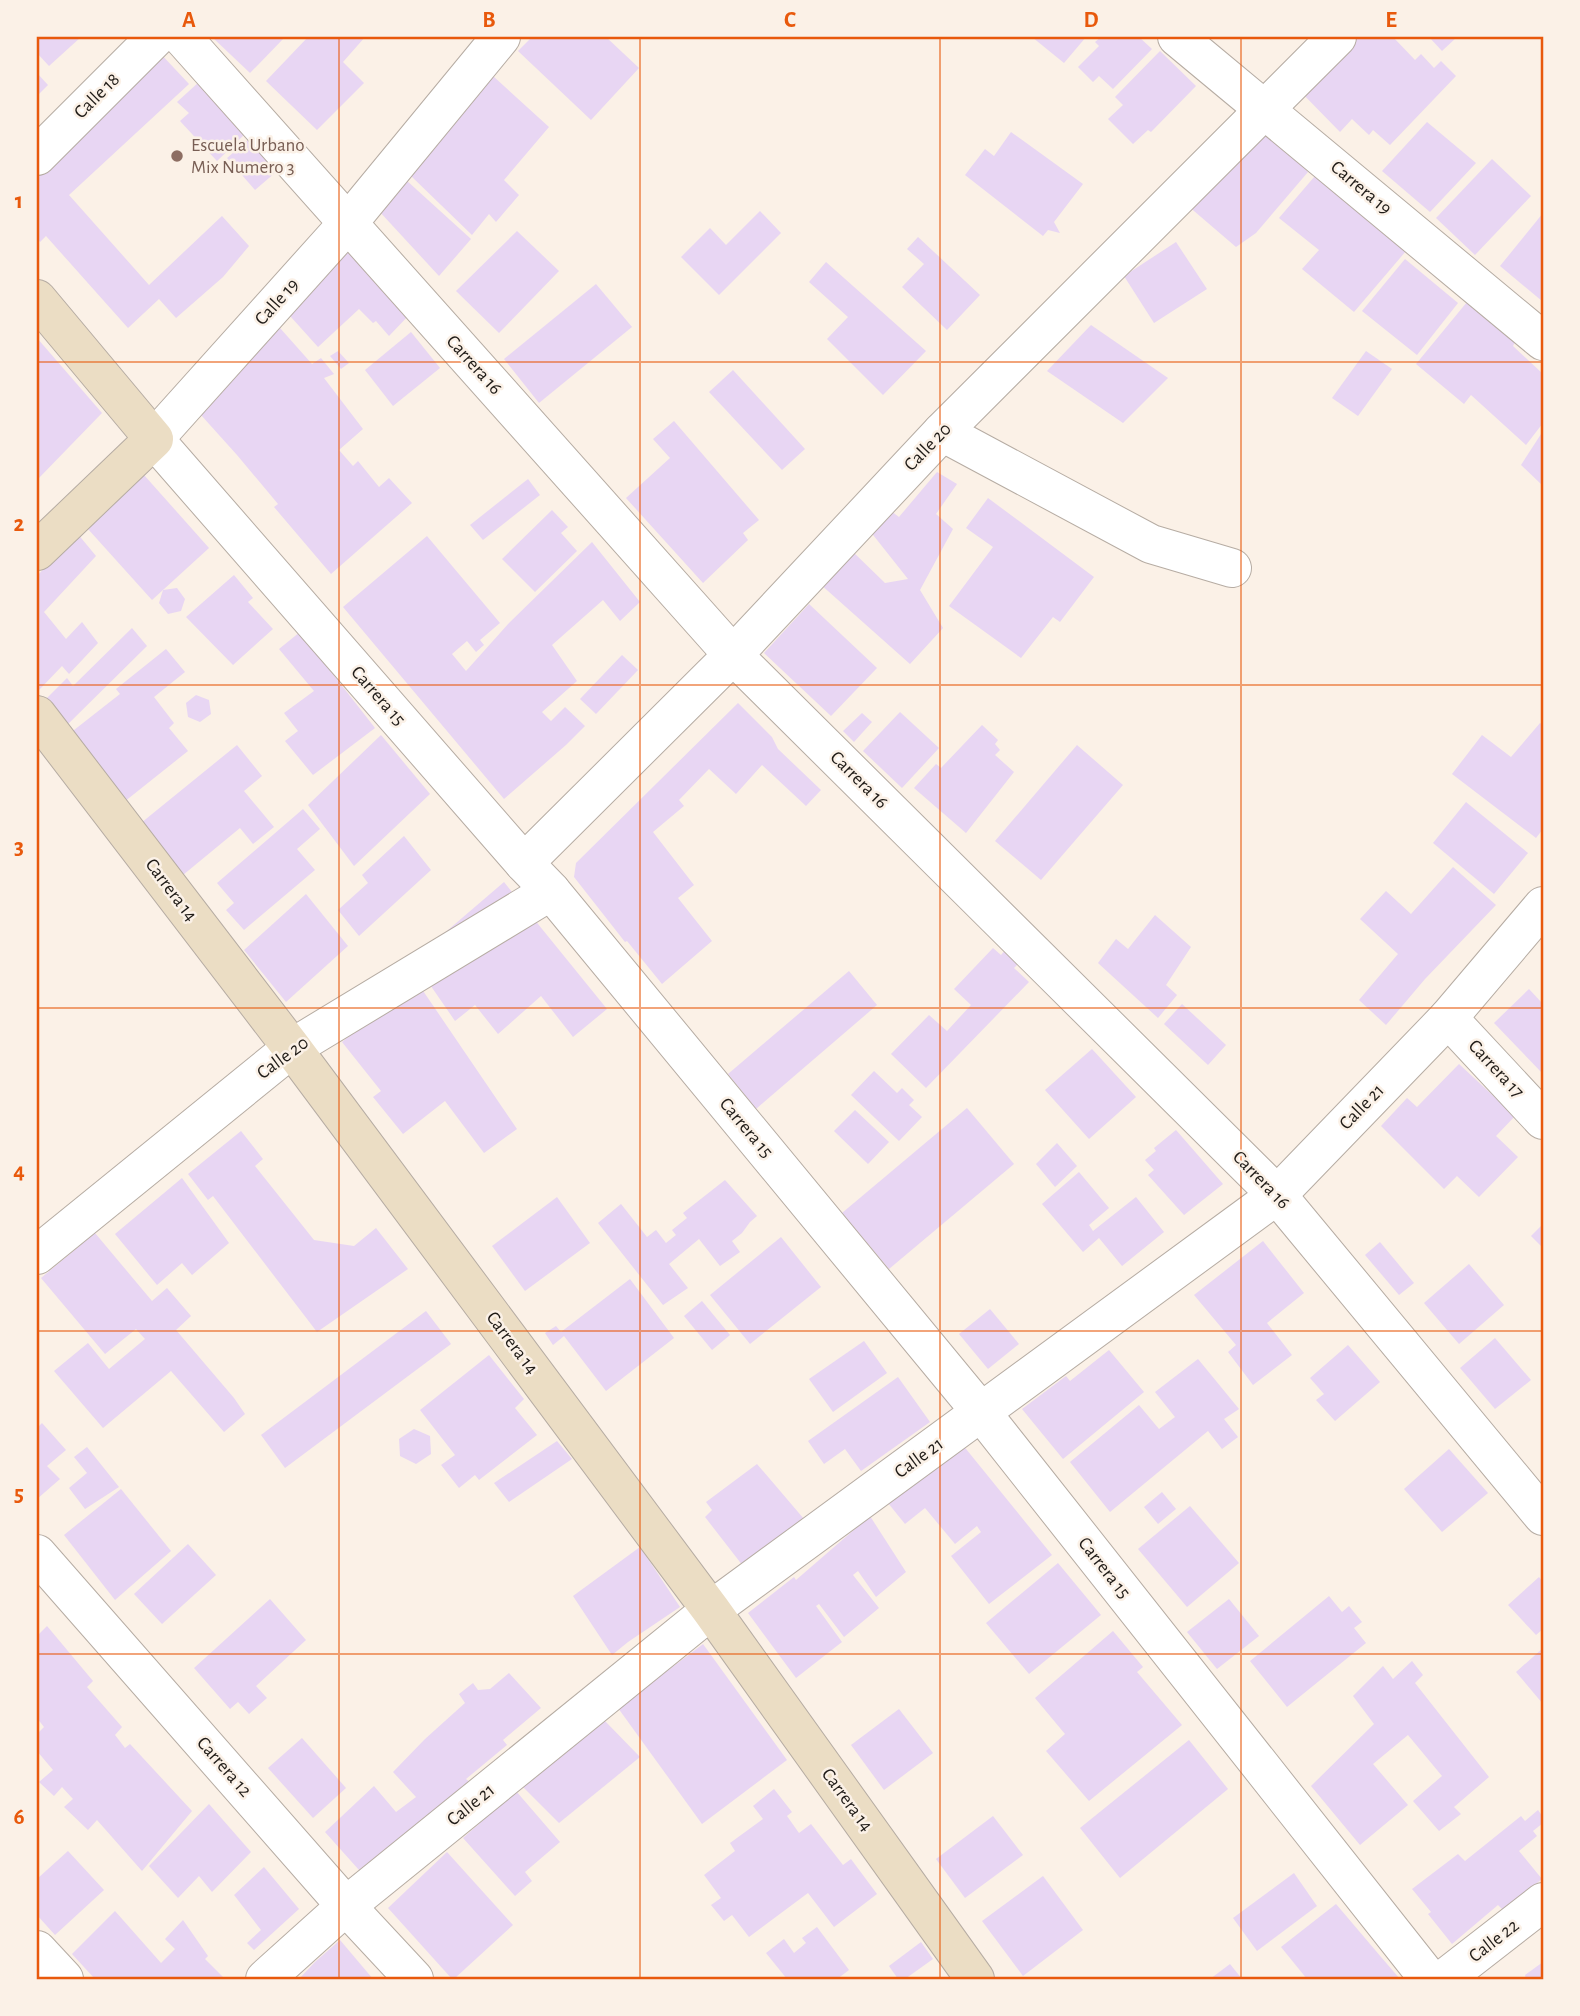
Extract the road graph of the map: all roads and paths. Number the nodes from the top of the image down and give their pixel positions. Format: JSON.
{"nodes":[{"id":1,"x":156,"y":37,"type":"edge"},
{"id":2,"x":182,"y":37,"type":"edge"},
{"id":3,"x":501,"y":37,"type":"edge"},
{"id":4,"x":1177,"y":37,"type":"edge"},
{"id":5,"x":1337,"y":37,"type":"edge"},
{"id":6,"x":1265,"y":108,"type":"junction"},
{"id":7,"x":37,"y":156,"type":"edge"},
{"id":8,"x":348,"y":223,"type":"junction"},
{"id":9,"x":37,"y":299,"type":"edge"},
{"id":10,"x":1543,"y":341,"type":"edge"},
{"id":11,"x":942,"y":432,"type":"junction"},
{"id":12,"x":153,"y":439,"type":"junction"},
{"id":13,"x":37,"y":551,"type":"edge"},
{"id":14,"x":1232,"y":568,"type":"dead end"},
{"id":15,"x":733,"y":655,"type":"junction"},
{"id":16,"x":37,"y":715,"type":"edge"},
{"id":17,"x":524,"y":863,"type":"junction"},
{"id":18,"x":551,"y":891,"type":"junction"},
{"id":19,"x":1543,"y":906,"type":"edge"},
{"id":20,"x":1448,"y":1018,"type":"junction"},
{"id":21,"x":292,"y":1048,"type":"junction"},
{"id":22,"x":1543,"y":1120,"type":"edge"},
{"id":23,"x":1277,"y":1195,"type":"junction"},
{"id":24,"x":37,"y":1255,"type":"edge"},
{"id":25,"x":981,"y":1412,"type":"junction"},
{"id":26,"x":1543,"y":1517,"type":"edge"},
{"id":27,"x":37,"y":1554,"type":"edge"},
{"id":28,"x":711,"y":1610,"type":"junction"},
{"id":29,"x":1543,"y":1902,"type":"edge"},
{"id":30,"x":346,"y":1906,"type":"junction"},
{"id":31,"x":37,"y":1950,"type":"edge"},
{"id":32,"x":64,"y":1979,"type":"edge"},
{"id":33,"x":265,"y":1979,"type":"edge"},
{"id":34,"x":414,"y":1979,"type":"edge"},
{"id":35,"x":975,"y":1979,"type":"edge"},
{"id":36,"x":1429,"y":1979,"type":"edge"},
{"id":37,"x":1444,"y":1979,"type":"edge"}],
"edges":[{"from":1,"to":7,"type":"street","name":"Calle 18"},
{"from":2,"to":8,"type":"street","name":"Carrera 16"},
{"from":3,"to":8,"type":"street","name":"Calle 19"},
{"from":4,"to":6,"type":"street","name":"Carrera 19"},
{"from":5,"to":6,"type":"street","name":"Calle 20"},
{"from":6,"to":10,"type":"street","name":"Carrera 19"},
{"from":6,"to":11,"type":"street","name":"Calle 20"},
{"from":8,"to":12,"type":"street","name":"Calle 19"},
{"from":8,"to":15,"type":"street","name":"Carrera 16"},
{"from":9,"to":12,"type":"street","name":"Carrera 15"},
{"from":11,"to":14,"type":"street"},
{"from":11,"to":15,"type":"street","name":"Calle 20"},
{"from":12,"to":13,"type":"street","name":"Calle 19"},
{"from":12,"to":17,"type":"street","name":"Carrera 15"},
{"from":15,"to":17,"type":"street","name":"Calle 20"},
{"from":15,"to":23,"type":"street","name":"Carrera 16"},
{"from":16,"to":21,"type":"street","name":"Carrera 14"},
{"from":17,"to":18,"type":"street","name":"Carrera 15"},
{"from":18,"to":21,"type":"street","name":"Calle 20"},
{"from":18,"to":25,"type":"street","name":"Carrera 15"},
{"from":19,"to":20,"type":"street","name":"Calle 21"},
{"from":20,"to":22,"type":"street","name":"Carrera 17"},
{"from":20,"to":23,"type":"street","name":"Calle 21"},
{"from":21,"to":24,"type":"street","name":"Calle 20"},
{"from":21,"to":28,"type":"street","name":"Carrera 14"},
{"from":23,"to":25,"type":"street","name":"Calle 21"},
{"from":23,"to":26,"type":"street","name":"Carrera 16"},
{"from":25,"to":28,"type":"street","name":"Calle 21"},
{"from":25,"to":36,"type":"street","name":"Carrera 15"},
{"from":27,"to":30,"type":"street","name":"Carrera 12"},
{"from":28,"to":30,"type":"street","name":"Calle 21"},
{"from":28,"to":35,"type":"street","name":"Carrera 14"},
{"from":29,"to":37,"type":"street","name":"Calle 22"},
{"from":30,"to":33,"type":"street","name":"Calle 21"},
{"from":30,"to":34,"type":"street","name":"Carrera 12"},
{"from":31,"to":32,"type":"street"}]}
